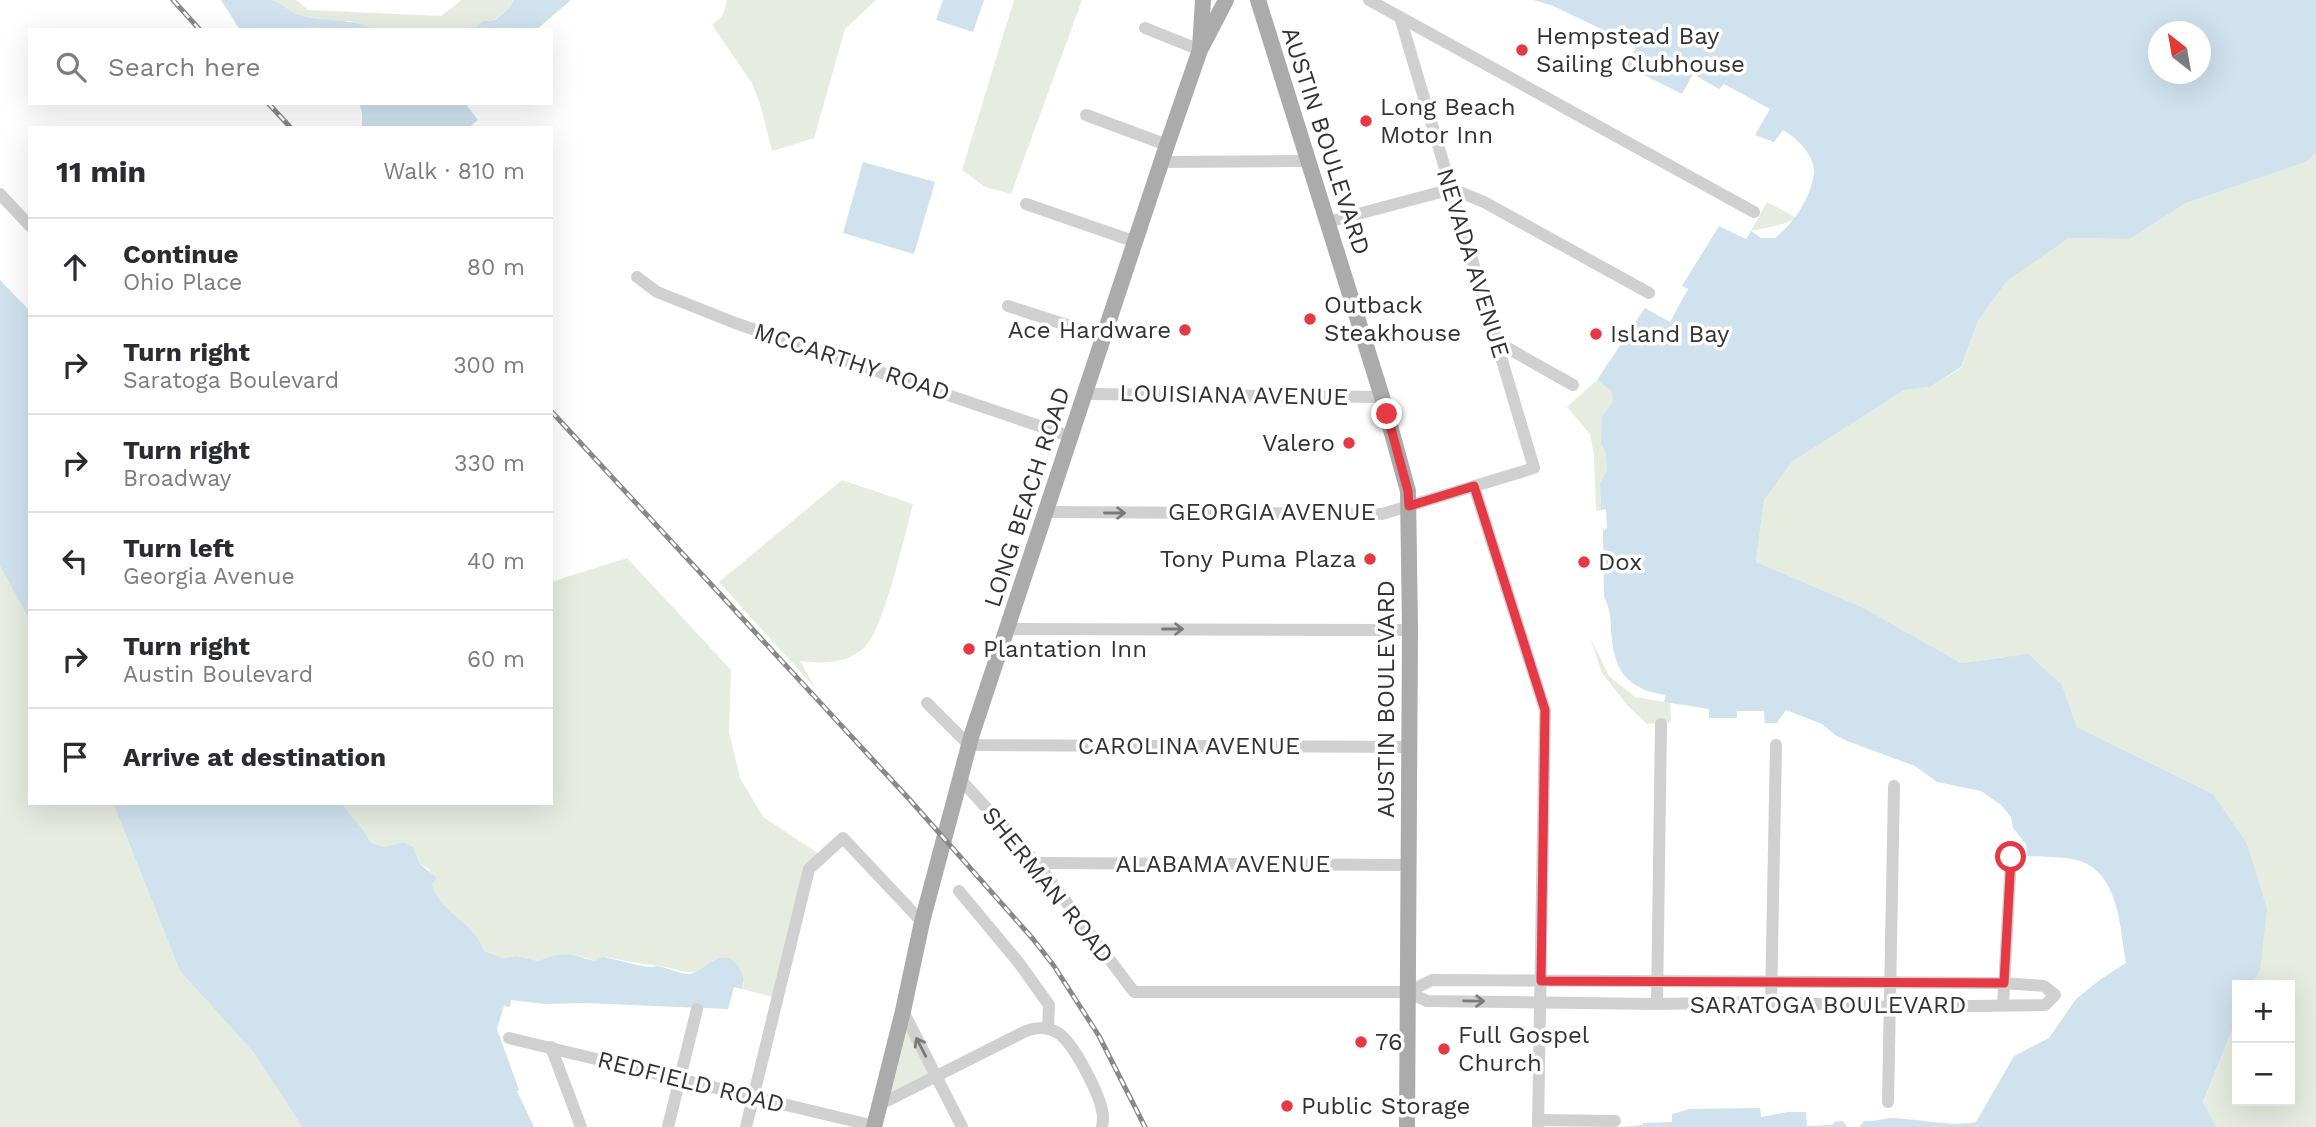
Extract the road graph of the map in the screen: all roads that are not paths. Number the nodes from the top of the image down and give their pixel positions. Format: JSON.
{"nodes":[{"id":1,"x":1203,"y":0,"type":"edge"},
{"id":2,"x":1226,"y":0,"type":"edge"},
{"id":3,"x":1258,"y":0,"type":"edge"},
{"id":4,"x":1369,"y":0,"type":"edge"},
{"id":5,"x":1400,"y":17,"type":"junction"},
{"id":6,"x":1146,"y":28,"type":"dead end"},
{"id":7,"x":1200,"y":50,"type":"junction"},
{"id":8,"x":1086,"y":115,"type":"dead end"},
{"id":9,"x":1167,"y":145,"type":"junction"},
{"id":10,"x":1162,"y":162,"type":"junction"},
{"id":11,"x":1309,"y":162,"type":"junction"},
{"id":12,"x":1452,"y":190,"type":"junction"},
{"id":13,"x":0,"y":194,"type":"edge"},
{"id":14,"x":1026,"y":204,"type":"dead end"},
{"id":15,"x":1754,"y":212,"type":"dead end"},
{"id":16,"x":1328,"y":222,"type":"junction"},
{"id":17,"x":28,"y":224,"type":"edge"},
{"id":18,"x":1136,"y":242,"type":"junction"},
{"id":19,"x":637,"y":277,"type":"dead end"},
{"id":20,"x":1649,"y":293,"type":"dead end"},
{"id":21,"x":1008,"y":306,"type":"dead end"},
{"id":22,"x":1104,"y":337,"type":"junction"},
{"id":23,"x":1497,"y":342,"type":"junction"},
{"id":24,"x":1573,"y":384,"type":"dead end"},
{"id":25,"x":1086,"y":394,"type":"junction"},
{"id":26,"x":1382,"y":397,"type":"junction"},
{"id":27,"x":1072,"y":436,"type":"junction"},
{"id":28,"x":1534,"y":468,"type":"joint"},
{"id":29,"x":1474,"y":486,"type":"junction"},
{"id":30,"x":1409,"y":506,"type":"junction"},
{"id":31,"x":1046,"y":512,"type":"junction"},
{"id":32,"x":1007,"y":629,"type":"junction"},
{"id":33,"x":1410,"y":630,"type":"junction"},
{"id":34,"x":927,"y":703,"type":"dead end"},
{"id":35,"x":1661,"y":724,"type":"dead end"},
{"id":36,"x":1776,"y":744,"type":"dead end"},
{"id":37,"x":969,"y":745,"type":"junction"},
{"id":38,"x":1409,"y":747,"type":"junction"},
{"id":39,"x":960,"y":779,"type":"junction"},
{"id":40,"x":1894,"y":786,"type":"dead end"},
{"id":41,"x":2011,"y":857,"type":"dead end"},
{"id":42,"x":1037,"y":863,"type":"junction"},
{"id":43,"x":1409,"y":864,"type":"junction"},
{"id":44,"x":959,"y":891,"type":"dead end"},
{"id":45,"x":922,"y":922,"type":"junction"},
{"id":46,"x":1541,"y":981,"type":"junction"},
{"id":47,"x":1656,"y":981,"type":"junction"},
{"id":48,"x":1772,"y":982,"type":"junction"},
{"id":49,"x":1891,"y":983,"type":"junction"},
{"id":50,"x":2004,"y":983,"type":"junction"},
{"id":51,"x":1134,"y":992,"type":"joint"},
{"id":52,"x":1408,"y":992,"type":"junction"},
{"id":53,"x":1540,"y":1002,"type":"junction"},
{"id":54,"x":1771,"y":1002,"type":"junction"},
{"id":55,"x":1657,"y":1004,"type":"junction"},
{"id":56,"x":1891,"y":1006,"type":"junction"},
{"id":57,"x":2003,"y":1006,"type":"junction"},
{"id":58,"x":697,"y":1009,"type":"dead end"},
{"id":59,"x":903,"y":1011,"type":"junction"},
{"id":60,"x":1048,"y":1029,"type":"junction"},
{"id":61,"x":509,"y":1038,"type":"dead end"},
{"id":62,"x":551,"y":1047,"type":"junction"},
{"id":63,"x":936,"y":1076,"type":"junction"},
{"id":64,"x":680,"y":1079,"type":"junction"},
{"id":65,"x":753,"y":1097,"type":"junction"},
{"id":66,"x":1888,"y":1102,"type":"dead end"},
{"id":67,"x":879,"y":1105,"type":"junction"},
{"id":68,"x":1615,"y":1121,"type":"dead end"},
{"id":69,"x":1538,"y":1123,"type":"edge"},
{"id":70,"x":874,"y":1126,"type":"edge"},
{"id":71,"x":581,"y":1127,"type":"edge"},
{"id":72,"x":668,"y":1127,"type":"edge"},
{"id":73,"x":746,"y":1127,"type":"edge"},
{"id":74,"x":962,"y":1127,"type":"edge"},
{"id":75,"x":1102,"y":1127,"type":"edge"},
{"id":76,"x":1407,"y":1127,"type":"edge"}],
"edges":[{"from":1,"to":7,"type":"main road","name":"LONG BEACH ROAD"},
{"from":2,"to":7,"type":"main road","name":"LONG BEACH ROAD"},
{"from":3,"to":11,"type":"main road","name":"AUSTIN BOULEVARD"},
{"from":4,"to":5,"type":"street"},
{"from":5,"to":12,"type":"street","name":"NEVADA AVENUE"},
{"from":5,"to":15,"type":"street"},
{"from":6,"to":7,"type":"street"},
{"from":7,"to":9,"type":"main road","name":"LONG BEACH ROAD"},
{"from":8,"to":9,"type":"street"},
{"from":9,"to":10,"type":"main road","name":"LONG BEACH ROAD"},
{"from":10,"to":11,"type":"street"},
{"from":10,"to":18,"type":"main road","name":"LONG BEACH ROAD"},
{"from":11,"to":16,"type":"main road","name":"AUSTIN BOULEVARD"},
{"from":12,"to":16,"type":"street"},
{"from":12,"to":20,"type":"street"},
{"from":12,"to":23,"type":"street","name":"NEVADA AVENUE"},
{"from":13,"to":17,"type":"street"},
{"from":14,"to":18,"type":"street"},
{"from":16,"to":26,"type":"main road","name":"AUSTIN BOULEVARD"},
{"from":18,"to":22,"type":"main road","name":"LONG BEACH ROAD"},
{"from":19,"to":27,"type":"street","name":"MCCARTHY ROAD"},
{"from":21,"to":22,"type":"street"},
{"from":22,"to":25,"type":"main road","name":"LONG BEACH ROAD"},
{"from":23,"to":24,"type":"street"},
{"from":23,"to":28,"type":"street","name":"NEVADA AVENUE"},
{"from":25,"to":26,"type":"street","name":"LOUISIANA AVENUE"},
{"from":25,"to":27,"type":"main road","name":"LONG BEACH ROAD"},
{"from":26,"to":30,"type":"main road","name":"AUSTIN BOULEVARD"},
{"from":27,"to":31,"type":"main road","name":"LONG BEACH ROAD"},
{"from":28,"to":29,"type":"street","name":"GEORGIA AVENUE"},
{"from":29,"to":30,"type":"street","name":"GEORGIA AVENUE"},
{"from":29,"to":46,"type":"street"},
{"from":31,"to":30,"type":"street","name":"GEORGIA AVENUE","one_way":true},
{"from":30,"to":33,"type":"main road","name":"AUSTIN BOULEVARD"},
{"from":31,"to":32,"type":"main road","name":"LONG BEACH ROAD"},
{"from":32,"to":33,"type":"street","one_way":true},
{"from":32,"to":37,"type":"main road","name":"LONG BEACH ROAD"},
{"from":33,"to":38,"type":"main road","name":"AUSTIN BOULEVARD"},
{"from":34,"to":37,"type":"street"},
{"from":35,"to":47,"type":"street"},
{"from":36,"to":48,"type":"street"},
{"from":37,"to":38,"type":"street","name":"CAROLINA AVENUE"},
{"from":37,"to":39,"type":"main road","name":"LONG BEACH ROAD"},
{"from":38,"to":43,"type":"main road","name":"AUSTIN BOULEVARD"},
{"from":39,"to":42,"type":"street","name":"SHERMAN ROAD"},
{"from":39,"to":45,"type":"main road","name":"LONG BEACH ROAD"},
{"from":40,"to":49,"type":"street"},
{"from":41,"to":50,"type":"street"},
{"from":42,"to":43,"type":"street","name":"ALABAMA AVENUE"},
{"from":42,"to":51,"type":"street","name":"SHERMAN ROAD"},
{"from":43,"to":52,"type":"main road","name":"AUSTIN BOULEVARD"},
{"from":44,"to":60,"type":"street"},
{"from":45,"to":59,"type":"main road","name":"LONG BEACH ROAD"},
{"from":45,"to":65,"type":"street"},
{"from":46,"to":47,"type":"street","name":"SARATOGA BOULEVARD"},
{"from":46,"to":52,"type":"street","name":"SARATOGA BOULEVARD"},
{"from":46,"to":53,"type":"street"},
{"from":47,"to":48,"type":"street","name":"SARATOGA BOULEVARD"},
{"from":47,"to":55,"type":"street"},
{"from":48,"to":49,"type":"street","name":"SARATOGA BOULEVARD"},
{"from":48,"to":54,"type":"street"},
{"from":49,"to":50,"type":"street","name":"SARATOGA BOULEVARD"},
{"from":49,"to":56,"type":"street"},
{"from":50,"to":57,"type":"street"},
{"from":50,"to":57,"type":"street","name":"SARATOGA BOULEVARD"},
{"from":51,"to":52,"type":"street","name":"SARATOGA BOULEVARD"},
{"from":52,"to":53,"type":"street","name":"SARATOGA BOULEVARD","one_way":true},
{"from":52,"to":76,"type":"main road","name":"AUSTIN BOULEVARD"},
{"from":53,"to":55,"type":"street","name":"SARATOGA BOULEVARD"},
{"from":53,"to":69,"type":"street"},
{"from":54,"to":55,"type":"street","name":"SARATOGA BOULEVARD"},
{"from":54,"to":56,"type":"street","name":"SARATOGA BOULEVARD"},
{"from":56,"to":57,"type":"street","name":"SARATOGA BOULEVARD"},
{"from":56,"to":66,"type":"street"},
{"from":58,"to":64,"type":"street"},
{"from":63,"to":59,"type":"street","one_way":true},
{"from":59,"to":67,"type":"main road","name":"LONG BEACH ROAD"},
{"from":60,"to":63,"type":"street"},
{"from":60,"to":75,"type":"street"},
{"from":61,"to":62,"type":"street","name":"REDFIELD ROAD"},
{"from":62,"to":64,"type":"street","name":"REDFIELD ROAD"},
{"from":62,"to":71,"type":"street"},
{"from":63,"to":67,"type":"street"},
{"from":63,"to":74,"type":"street"},
{"from":64,"to":65,"type":"street","name":"REDFIELD ROAD"},
{"from":64,"to":72,"type":"street"},
{"from":65,"to":70,"type":"street","name":"REDFIELD ROAD"},
{"from":65,"to":73,"type":"street"},
{"from":67,"to":70,"type":"main road","name":"LONG BEACH ROAD"},
{"from":68,"to":69,"type":"street"}]}
